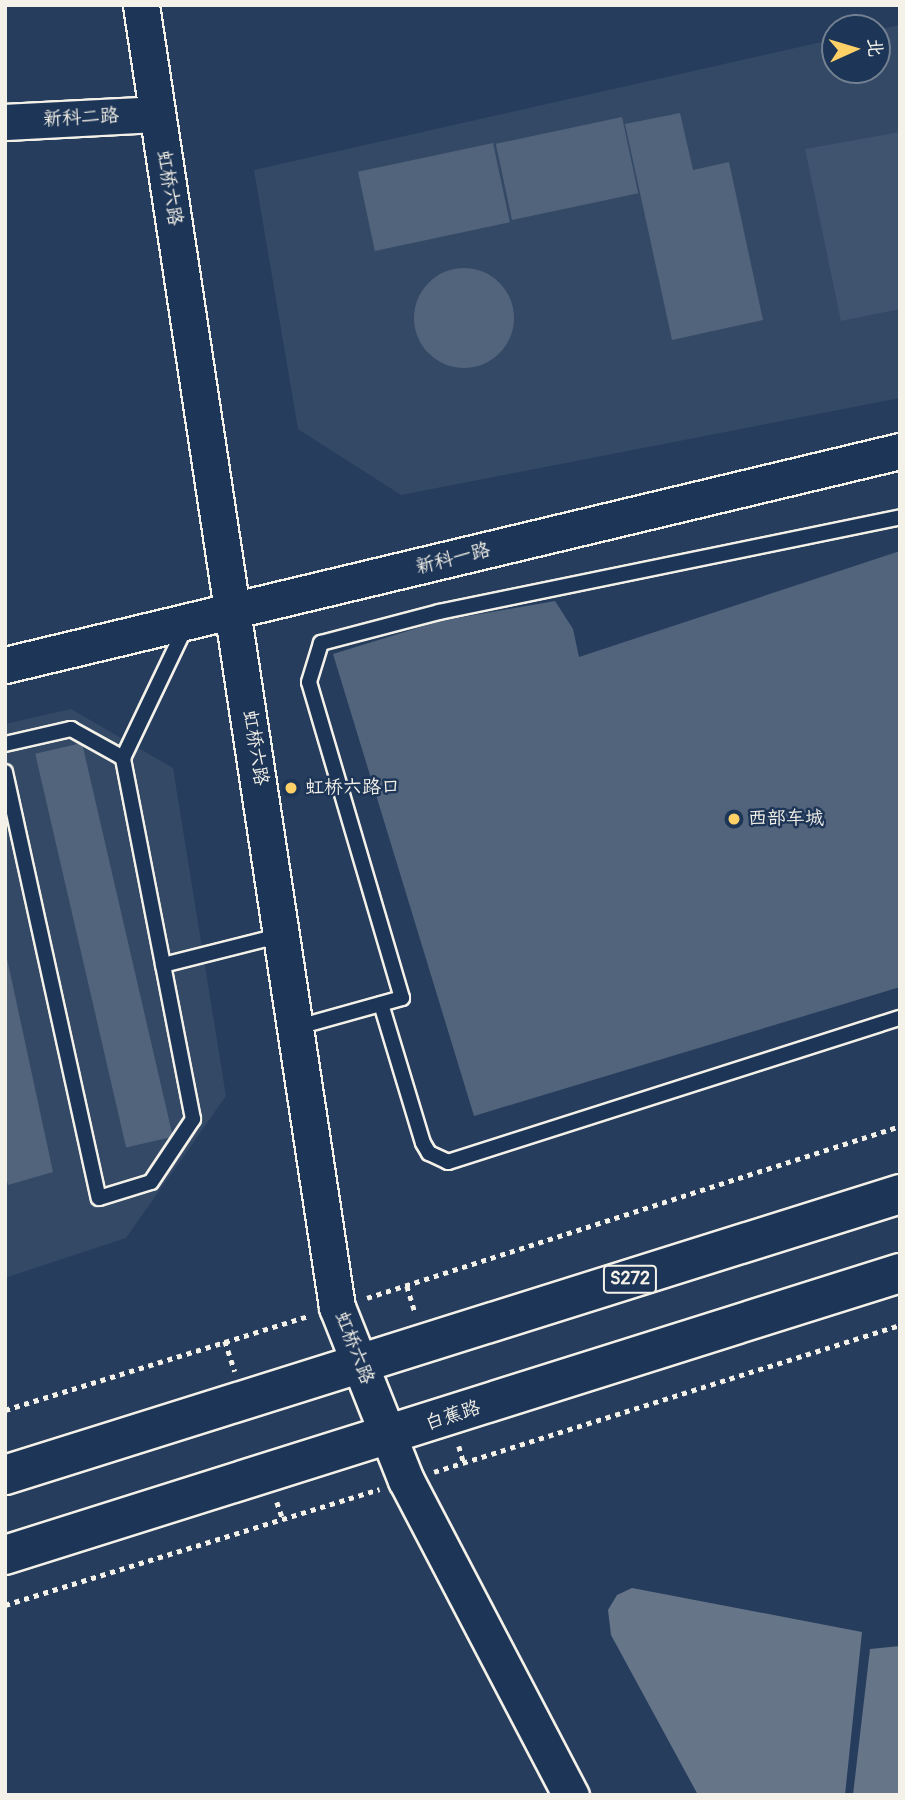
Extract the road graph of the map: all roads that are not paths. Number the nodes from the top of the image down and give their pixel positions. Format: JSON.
{"nodes":[{"id":1,"x":141,"y":5,"type":"edge"},
{"id":2,"x":158,"y":114,"type":"junction"},
{"id":3,"x":5,"y":122,"type":"edge"},
{"id":4,"x":900,"y":451,"type":"edge"},
{"id":5,"x":900,"y":517,"type":"edge"},
{"id":6,"x":234,"y":612,"type":"junction"},
{"id":7,"x":188,"y":622,"type":"junction"},
{"id":8,"x":5,"y":665,"type":"edge"},
{"id":9,"x":5,"y":744,"type":"edge"},
{"id":10,"x":124,"y":758,"type":"junction"},
{"id":11,"x":5,"y":772,"type":"edge"},
{"id":12,"x":284,"y":935,"type":"junction"},
{"id":13,"x":163,"y":965,"type":"junction"},
{"id":14,"x":381,"y":1004,"type":"junction"},
{"id":15,"x":900,"y":1018,"type":"edge"},
{"id":16,"x":298,"y":1027,"type":"junction"},
{"id":17,"x":900,"y":1194,"type":"edge"},
{"id":18,"x":900,"y":1273,"type":"edge"},
{"id":19,"x":360,"y":1366,"type":"junction"},
{"id":20,"x":389,"y":1436,"type":"junction"},
{"id":21,"x":5,"y":1475,"type":"edge"},
{"id":22,"x":5,"y":1555,"type":"edge"},
{"id":23,"x":571,"y":1795,"type":"edge"}],
"edges":[{"from":1,"to":2,"type":"street","name":"虹桥六路"},
{"from":2,"to":3,"type":"street","name":"新科二路"},
{"from":2,"to":6,"type":"street","name":"虹桥六路"},
{"from":4,"to":6,"type":"street","name":"新科一路"},
{"from":5,"to":14,"type":"lane"},
{"from":6,"to":7,"type":"street","name":"新科一路"},
{"from":6,"to":12,"type":"street","name":"虹桥六路"},
{"from":7,"to":8,"type":"street","name":"新科一路"},
{"from":7,"to":10,"type":"lane"},
{"from":9,"to":10,"type":"lane"},
{"from":10,"to":13,"type":"lane"},
{"from":11,"to":13,"type":"lane"},
{"from":12,"to":13,"type":"lane"},
{"from":12,"to":16,"type":"street","name":"虹桥六路"},
{"from":14,"to":15,"type":"lane"},
{"from":14,"to":16,"type":"lane"},
{"from":16,"to":19,"type":"street","name":"虹桥六路"},
{"from":17,"to":19,"type":"main road","number":"S272"},
{"from":18,"to":20,"type":"main road","name":"白蕉路"},
{"from":19,"to":20,"type":"street","name":"虹桥六路"},
{"from":19,"to":21,"type":"main road","number":"S272"},
{"from":20,"to":22,"type":"main road","name":"白蕉路"},
{"from":20,"to":23,"type":"street","name":"虹桥六路"}]}
